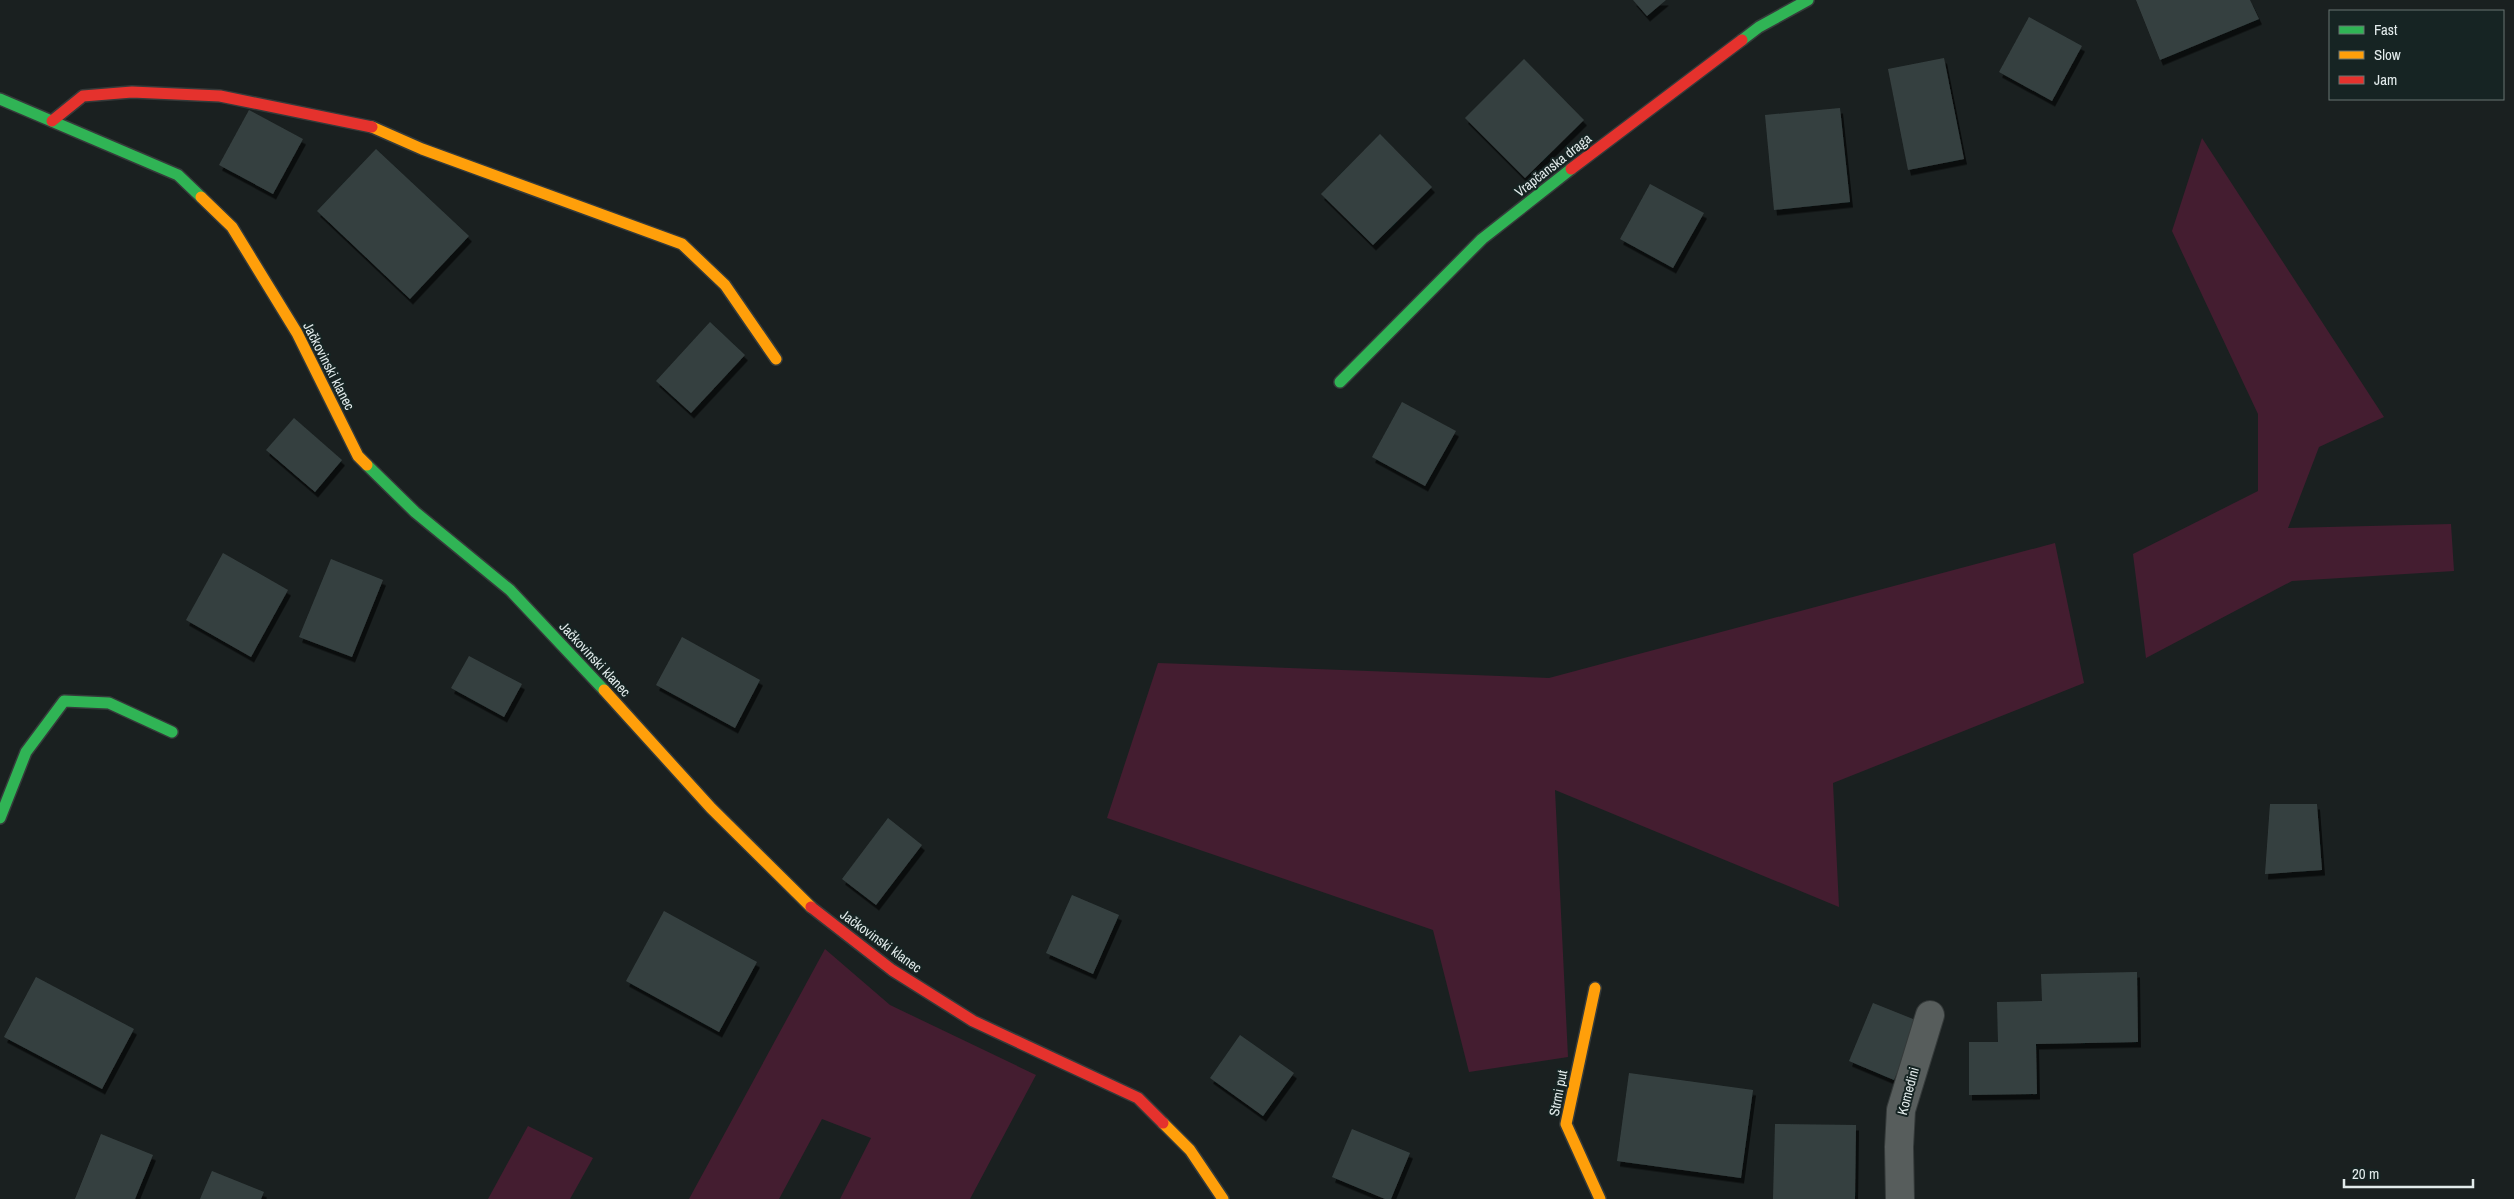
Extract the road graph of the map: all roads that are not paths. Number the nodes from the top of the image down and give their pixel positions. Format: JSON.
{"nodes":[{"id":1,"x":1808,"y":0,"type":"edge"},
{"id":2,"x":0,"y":99,"type":"edge"},
{"id":3,"x":52,"y":121,"type":"junction"},
{"id":4,"x":776,"y":359,"type":"dead end"},
{"id":5,"x":1340,"y":382,"type":"dead end"},
{"id":6,"x":172,"y":732,"type":"dead end"},
{"id":7,"x":0,"y":818,"type":"edge"},
{"id":8,"x":1595,"y":988,"type":"dead end"},
{"id":9,"x":1930,"y":1015,"type":"dead end"},
{"id":10,"x":1223,"y":1199,"type":"edge"},
{"id":11,"x":1600,"y":1199,"type":"edge"},
{"id":12,"x":1900,"y":1199,"type":"edge"}],
"edges":[{"from":1,"to":5,"type":"street","name":"Vrapčanska draga"},
{"from":2,"to":3,"type":"street","name":"Jačkovinski klanec"},
{"from":3,"to":4,"type":"street"},
{"from":3,"to":10,"type":"street","name":"Jačkovinski klanec"},
{"from":6,"to":7,"type":"street"},
{"from":8,"to":11,"type":"street","name":"Strmi put"},
{"from":9,"to":12,"type":"street","name":"Komedini"}]}
